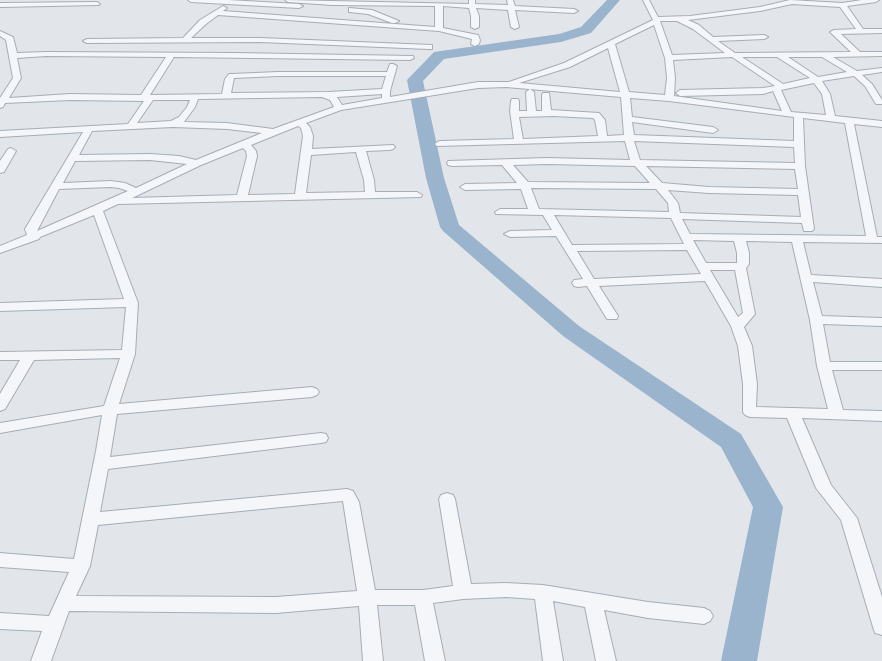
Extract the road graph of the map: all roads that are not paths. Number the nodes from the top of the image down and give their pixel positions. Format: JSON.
{"nodes":[{"id":1,"x":191,"y":0,"type":"edge"},
{"id":2,"x":288,"y":0,"type":"edge"},
{"id":3,"x":510,"y":0,"type":"edge"},
{"id":4,"x":646,"y":0,"type":"edge"},
{"id":5,"x":876,"y":0,"type":"edge"},
{"id":6,"x":348,"y":1,"type":"edge"},
{"id":7,"x":796,"y":1,"type":"edge"},
{"id":8,"x":39,"y":2,"type":"edge"},
{"id":9,"x":66,"y":2,"type":"edge"},
{"id":10,"x":231,"y":2,"type":"junction"},
{"id":11,"x":397,"y":2,"type":"edge"},
{"id":12,"x":437,"y":3,"type":"edge"},
{"id":13,"x":472,"y":3,"type":"edge"},
{"id":14,"x":97,"y":4,"type":"dead end"},
{"id":15,"x":0,"y":5,"type":"edge"},
{"id":16,"x":842,"y":5,"type":"junction"},
{"id":17,"x":512,"y":8,"type":"junction"},
{"id":18,"x":574,"y":11,"type":"dead end"},
{"id":19,"x":369,"y":12,"type":"junction"},
{"id":20,"x":218,"y":13,"type":"junction"},
{"id":21,"x":675,"y":18,"type":"junction"},
{"id":22,"x":656,"y":20,"type":"junction"},
{"id":23,"x":400,"y":24,"type":"junction"},
{"id":24,"x":475,"y":27,"type":"dead end"},
{"id":25,"x":515,"y":27,"type":"dead end"},
{"id":26,"x":439,"y":29,"type":"junction"},
{"id":27,"x":861,"y":31,"type":"junction"},
{"id":28,"x":882,"y":31,"type":"edge"},
{"id":29,"x":0,"y":33,"type":"edge"},
{"id":30,"x":764,"y":37,"type":"dead end"},
{"id":31,"x":710,"y":39,"type":"junction"},
{"id":32,"x":185,"y":40,"type":"junction"},
{"id":33,"x":87,"y":41,"type":"dead end"},
{"id":34,"x":611,"y":43,"type":"junction"},
{"id":35,"x":475,"y":44,"type":"dead end"},
{"id":36,"x":396,"y":45,"type":"junction"},
{"id":37,"x":429,"y":47,"type":"dead end"},
{"id":38,"x":778,"y":54,"type":"junction"},
{"id":39,"x":824,"y":54,"type":"junction"},
{"id":40,"x":858,"y":54,"type":"junction"},
{"id":41,"x":882,"y":54,"type":"edge"},
{"id":42,"x":171,"y":55,"type":"junction"},
{"id":43,"x":732,"y":55,"type":"junction"},
{"id":44,"x":14,"y":56,"type":"junction"},
{"id":45,"x":396,"y":58,"type":"junction"},
{"id":46,"x":410,"y":58,"type":"dead end"},
{"id":47,"x":669,"y":58,"type":"junction"},
{"id":48,"x":882,"y":70,"type":"edge"},
{"id":49,"x":855,"y":72,"type":"junction"},
{"id":50,"x":390,"y":74,"type":"junction"},
{"id":51,"x":816,"y":79,"type":"junction"},
{"id":52,"x":506,"y":84,"type":"junction"},
{"id":53,"x":779,"y":88,"type":"junction"},
{"id":54,"x":530,"y":92,"type":"dead end"},
{"id":55,"x":328,"y":95,"type":"junction"},
{"id":56,"x":386,"y":95,"type":"junction"},
{"id":57,"x":546,"y":95,"type":"dead end"},
{"id":58,"x":625,"y":95,"type":"junction"},
{"id":59,"x":670,"y":95,"type":"junction"},
{"id":60,"x":195,"y":97,"type":"junction"},
{"id":61,"x":226,"y":97,"type":"junction"},
{"id":62,"x":147,"y":98,"type":"junction"},
{"id":63,"x":515,"y":101,"type":"dead end"},
{"id":64,"x":1,"y":102,"type":"edge"},
{"id":65,"x":879,"y":102,"type":"dead end"},
{"id":66,"x":339,"y":108,"type":"junction"},
{"id":67,"x":532,"y":113,"type":"junction"},
{"id":68,"x":547,"y":113,"type":"junction"},
{"id":69,"x":515,"y":114,"type":"junction"},
{"id":70,"x":793,"y":115,"type":"junction"},
{"id":71,"x":831,"y":118,"type":"junction"},
{"id":72,"x":627,"y":119,"type":"junction"},
{"id":73,"x":849,"y":120,"type":"junction"},
{"id":74,"x":298,"y":122,"type":"junction"},
{"id":75,"x":173,"y":124,"type":"junction"},
{"id":76,"x":882,"y":124,"type":"edge"},
{"id":77,"x":130,"y":126,"type":"junction"},
{"id":78,"x":89,"y":129,"type":"junction"},
{"id":79,"x":713,"y":130,"type":"dead end"},
{"id":80,"x":273,"y":132,"type":"junction"},
{"id":81,"x":0,"y":134,"type":"edge"},
{"id":82,"x":603,"y":138,"type":"junction"},
{"id":83,"x":629,"y":138,"type":"junction"},
{"id":84,"x":519,"y":141,"type":"junction"},
{"id":85,"x":245,"y":144,"type":"junction"},
{"id":86,"x":440,"y":144,"type":"dead end"},
{"id":87,"x":799,"y":144,"type":"junction"},
{"id":88,"x":390,"y":147,"type":"dead end"},
{"id":89,"x":360,"y":149,"type":"junction"},
{"id":90,"x":12,"y":151,"type":"dead end"},
{"id":91,"x":306,"y":152,"type":"junction"},
{"id":92,"x":73,"y":158,"type":"junction"},
{"id":93,"x":505,"y":162,"type":"junction"},
{"id":94,"x":197,"y":163,"type":"junction"},
{"id":95,"x":452,"y":163,"type":"dead end"},
{"id":96,"x":638,"y":163,"type":"junction"},
{"id":97,"x":800,"y":166,"type":"junction"},
{"id":98,"x":0,"y":170,"type":"edge"},
{"id":99,"x":525,"y":185,"type":"junction"},
{"id":100,"x":57,"y":186,"type":"junction"},
{"id":101,"x":660,"y":186,"type":"junction"},
{"id":102,"x":465,"y":187,"type":"dead end"},
{"id":103,"x":136,"y":191,"type":"junction"},
{"id":104,"x":803,"y":192,"type":"junction"},
{"id":105,"x":370,"y":194,"type":"junction"},
{"id":106,"x":417,"y":195,"type":"dead end"},
{"id":107,"x":300,"y":196,"type":"junction"},
{"id":108,"x":242,"y":197,"type":"junction"},
{"id":109,"x":115,"y":202,"type":"junction"},
{"id":110,"x":98,"y":210,"type":"junction"},
{"id":111,"x":500,"y":212,"type":"dead end"},
{"id":112,"x":540,"y":212,"type":"junction"},
{"id":113,"x":675,"y":216,"type":"junction"},
{"id":114,"x":807,"y":220,"type":"junction"},
{"id":115,"x":558,"y":233,"type":"junction"},
{"id":116,"x":510,"y":234,"type":"dead end"},
{"id":117,"x":35,"y":237,"type":"junction"},
{"id":118,"x":739,"y":238,"type":"junction"},
{"id":119,"x":803,"y":239,"type":"junction"},
{"id":120,"x":877,"y":239,"type":"edge"},
{"id":121,"x":688,"y":242,"type":"junction"},
{"id":122,"x":569,"y":248,"type":"junction"},
{"id":123,"x":0,"y":250,"type":"edge"},
{"id":124,"x":740,"y":267,"type":"junction"},
{"id":125,"x":704,"y":272,"type":"junction"},
{"id":126,"x":806,"y":278,"type":"junction"},
{"id":127,"x":591,"y":282,"type":"junction"},
{"id":128,"x":578,"y":283,"type":"dead end"},
{"id":129,"x":882,"y":283,"type":"edge"},
{"id":130,"x":132,"y":303,"type":"junction"},
{"id":131,"x":0,"y":306,"type":"edge"},
{"id":132,"x":612,"y":316,"type":"dead end"},
{"id":133,"x":816,"y":320,"type":"junction"},
{"id":134,"x":882,"y":322,"type":"edge"},
{"id":135,"x":737,"y":326,"type":"junction"},
{"id":136,"x":128,"y":354,"type":"junction"},
{"id":137,"x":0,"y":356,"type":"edge"},
{"id":138,"x":29,"y":356,"type":"junction"},
{"id":139,"x":824,"y":366,"type":"junction"},
{"id":140,"x":882,"y":366,"type":"edge"},
{"id":141,"x":312,"y":392,"type":"dead end"},
{"id":142,"x":0,"y":406,"type":"edge"},
{"id":143,"x":110,"y":410,"type":"junction"},
{"id":144,"x":793,"y":414,"type":"junction"},
{"id":145,"x":837,"y":416,"type":"junction"},
{"id":146,"x":882,"y":416,"type":"edge"},
{"id":147,"x":0,"y":428,"type":"edge"},
{"id":148,"x":321,"y":438,"type":"dead end"},
{"id":149,"x":101,"y":464,"type":"junction"},
{"id":150,"x":447,"y":499,"type":"dead end"},
{"id":151,"x":90,"y":519,"type":"junction"},
{"id":152,"x":0,"y":560,"type":"edge"},
{"id":153,"x":81,"y":566,"type":"junction"},
{"id":154,"x":463,"y":592,"type":"junction"},
{"id":155,"x":543,"y":592,"type":"junction"},
{"id":156,"x":423,"y":597,"type":"junction"},
{"id":157,"x":367,"y":598,"type":"junction"},
{"id":158,"x":593,"y":601,"type":"junction"},
{"id":159,"x":65,"y":603,"type":"junction"},
{"id":160,"x":704,"y":616,"type":"dead end"},
{"id":161,"x":0,"y":621,"type":"edge"},
{"id":162,"x":54,"y":624,"type":"junction"},
{"id":163,"x":882,"y":627,"type":"edge"},
{"id":164,"x":41,"y":661,"type":"edge"},
{"id":165,"x":374,"y":661,"type":"edge"},
{"id":166,"x":435,"y":661,"type":"edge"},
{"id":167,"x":553,"y":661,"type":"edge"},
{"id":168,"x":606,"y":661,"type":"edge"}],
"edges":[{"from":1,"to":10,"type":"street"},
{"from":2,"to":6,"type":"street"},
{"from":3,"to":17,"type":"street"},
{"from":4,"to":22,"type":"street"},
{"from":5,"to":16,"type":"street"},
{"from":6,"to":11,"type":"street"},
{"from":6,"to":19,"type":"street"},
{"from":7,"to":16,"type":"street"},
{"from":7,"to":21,"type":"street"},
{"from":8,"to":9,"type":"street"},
{"from":8,"to":15,"type":"street"},
{"from":9,"to":14,"type":"street"},
{"from":10,"to":19,"type":"street"},
{"from":10,"to":20,"type":"street"},
{"from":11,"to":12,"type":"street"},
{"from":11,"to":23,"type":"street"},
{"from":12,"to":13,"type":"street"},
{"from":12,"to":26,"type":"street"},
{"from":13,"to":17,"type":"street"},
{"from":13,"to":24,"type":"street"},
{"from":16,"to":27,"type":"street"},
{"from":17,"to":18,"type":"street"},
{"from":17,"to":25,"type":"street"},
{"from":19,"to":23,"type":"street"},
{"from":20,"to":23,"type":"street"},
{"from":20,"to":32,"type":"street"},
{"from":21,"to":22,"type":"street"},
{"from":21,"to":31,"type":"street"},
{"from":22,"to":34,"type":"street"},
{"from":22,"to":47,"type":"street"},
{"from":23,"to":26,"type":"street"},
{"from":23,"to":36,"type":"street"},
{"from":26,"to":35,"type":"street"},
{"from":27,"to":28,"type":"street"},
{"from":27,"to":40,"type":"street"},
{"from":29,"to":44,"type":"street"},
{"from":30,"to":31,"type":"street"},
{"from":31,"to":43,"type":"street"},
{"from":32,"to":33,"type":"street"},
{"from":32,"to":36,"type":"street"},
{"from":34,"to":52,"type":"street"},
{"from":34,"to":58,"type":"street"},
{"from":36,"to":37,"type":"street"},
{"from":36,"to":45,"type":"street"},
{"from":38,"to":39,"type":"street"},
{"from":38,"to":43,"type":"street"},
{"from":38,"to":51,"type":"street"},
{"from":39,"to":40,"type":"street"},
{"from":39,"to":49,"type":"street"},
{"from":40,"to":41,"type":"street"},
{"from":42,"to":44,"type":"street"},
{"from":42,"to":45,"type":"street"},
{"from":42,"to":62,"type":"street"},
{"from":43,"to":47,"type":"street"},
{"from":43,"to":53,"type":"street"},
{"from":44,"to":64,"type":"street"},
{"from":45,"to":46,"type":"street"},
{"from":45,"to":50,"type":"street"},
{"from":47,"to":59,"type":"street"},
{"from":48,"to":49,"type":"street"},
{"from":49,"to":51,"type":"street"},
{"from":49,"to":65,"type":"street"},
{"from":50,"to":56,"type":"street"},
{"from":50,"to":61,"type":"street"},
{"from":51,"to":53,"type":"street"},
{"from":51,"to":71,"type":"street"},
{"from":52,"to":56,"type":"street"},
{"from":52,"to":58,"type":"street"},
{"from":53,"to":59,"type":"street"},
{"from":53,"to":70,"type":"street"},
{"from":54,"to":67,"type":"street"},
{"from":55,"to":56,"type":"street"},
{"from":55,"to":61,"type":"street"},
{"from":55,"to":66,"type":"street"},
{"from":56,"to":66,"type":"street"},
{"from":57,"to":68,"type":"street"},
{"from":58,"to":59,"type":"street"},
{"from":58,"to":72,"type":"street"},
{"from":59,"to":70,"type":"street"},
{"from":60,"to":61,"type":"street"},
{"from":60,"to":62,"type":"street"},
{"from":60,"to":75,"type":"street"},
{"from":62,"to":64,"type":"street"},
{"from":62,"to":77,"type":"street"},
{"from":63,"to":69,"type":"street"},
{"from":66,"to":74,"type":"street"},
{"from":67,"to":68,"type":"street"},
{"from":67,"to":69,"type":"street"},
{"from":68,"to":82,"type":"street"},
{"from":69,"to":84,"type":"street"},
{"from":70,"to":71,"type":"street"},
{"from":70,"to":87,"type":"street"},
{"from":71,"to":73,"type":"street"},
{"from":72,"to":79,"type":"street"},
{"from":72,"to":83,"type":"street"},
{"from":73,"to":76,"type":"street"},
{"from":73,"to":120,"type":"street"},
{"from":74,"to":80,"type":"street"},
{"from":74,"to":91,"type":"street"},
{"from":75,"to":77,"type":"street"},
{"from":75,"to":80,"type":"street"},
{"from":77,"to":78,"type":"street"},
{"from":78,"to":81,"type":"street"},
{"from":78,"to":92,"type":"street"},
{"from":80,"to":85,"type":"street"},
{"from":82,"to":83,"type":"street"},
{"from":82,"to":84,"type":"street"},
{"from":83,"to":87,"type":"street"},
{"from":83,"to":96,"type":"street"},
{"from":84,"to":86,"type":"street"},
{"from":85,"to":94,"type":"street"},
{"from":85,"to":108,"type":"street"},
{"from":87,"to":97,"type":"street"},
{"from":88,"to":89,"type":"street"},
{"from":89,"to":91,"type":"street"},
{"from":89,"to":105,"type":"street"},
{"from":90,"to":98,"type":"street"},
{"from":91,"to":107,"type":"street"},
{"from":92,"to":94,"type":"street"},
{"from":92,"to":100,"type":"street"},
{"from":93,"to":95,"type":"street"},
{"from":93,"to":96,"type":"street"},
{"from":93,"to":99,"type":"street"},
{"from":94,"to":103,"type":"street"},
{"from":96,"to":97,"type":"street"},
{"from":96,"to":101,"type":"street"},
{"from":97,"to":104,"type":"street"},
{"from":99,"to":101,"type":"street"},
{"from":99,"to":102,"type":"street"},
{"from":99,"to":112,"type":"street"},
{"from":100,"to":103,"type":"street"},
{"from":100,"to":117,"type":"street"},
{"from":101,"to":104,"type":"street"},
{"from":101,"to":113,"type":"street"},
{"from":103,"to":109,"type":"street"},
{"from":104,"to":114,"type":"street"},
{"from":105,"to":106,"type":"street"},
{"from":105,"to":107,"type":"street"},
{"from":107,"to":108,"type":"street"},
{"from":108,"to":109,"type":"street"},
{"from":109,"to":110,"type":"street"},
{"from":110,"to":117,"type":"street"},
{"from":110,"to":130,"type":"street"},
{"from":111,"to":112,"type":"street"},
{"from":112,"to":113,"type":"street"},
{"from":112,"to":115,"type":"street"},
{"from":113,"to":114,"type":"street"},
{"from":113,"to":121,"type":"street"},
{"from":114,"to":119,"type":"street"},
{"from":115,"to":116,"type":"street"},
{"from":115,"to":122,"type":"street"},
{"from":117,"to":123,"type":"street"},
{"from":118,"to":119,"type":"street"},
{"from":118,"to":121,"type":"street"},
{"from":118,"to":124,"type":"street"},
{"from":119,"to":120,"type":"street"},
{"from":119,"to":126,"type":"street"},
{"from":121,"to":122,"type":"street"},
{"from":121,"to":125,"type":"street"},
{"from":122,"to":127,"type":"street"},
{"from":124,"to":125,"type":"street"},
{"from":124,"to":135,"type":"street"},
{"from":125,"to":127,"type":"street"},
{"from":125,"to":135,"type":"street"},
{"from":126,"to":129,"type":"street"},
{"from":126,"to":133,"type":"street"},
{"from":127,"to":128,"type":"street"},
{"from":127,"to":132,"type":"street"},
{"from":130,"to":131,"type":"street"},
{"from":130,"to":136,"type":"street"},
{"from":133,"to":134,"type":"street"},
{"from":133,"to":139,"type":"street"},
{"from":135,"to":144,"type":"street"},
{"from":136,"to":138,"type":"street"},
{"from":136,"to":143,"type":"street"},
{"from":137,"to":138,"type":"street"},
{"from":138,"to":142,"type":"street"},
{"from":139,"to":140,"type":"street"},
{"from":139,"to":145,"type":"street"},
{"from":141,"to":143,"type":"street"},
{"from":143,"to":147,"type":"street"},
{"from":143,"to":149,"type":"street"},
{"from":144,"to":145,"type":"street"},
{"from":144,"to":163,"type":"street"},
{"from":145,"to":146,"type":"street"},
{"from":148,"to":149,"type":"street"},
{"from":149,"to":151,"type":"street"},
{"from":150,"to":154,"type":"street"},
{"from":151,"to":153,"type":"street"},
{"from":151,"to":157,"type":"street"},
{"from":152,"to":153,"type":"street"},
{"from":153,"to":159,"type":"street"},
{"from":154,"to":155,"type":"street"},
{"from":154,"to":156,"type":"street"},
{"from":155,"to":158,"type":"street"},
{"from":155,"to":167,"type":"street"},
{"from":156,"to":157,"type":"street"},
{"from":156,"to":166,"type":"street"},
{"from":157,"to":159,"type":"street"},
{"from":157,"to":165,"type":"street"},
{"from":158,"to":160,"type":"street"},
{"from":158,"to":168,"type":"street"},
{"from":159,"to":162,"type":"street"},
{"from":161,"to":162,"type":"street"},
{"from":162,"to":164,"type":"street"}]}
